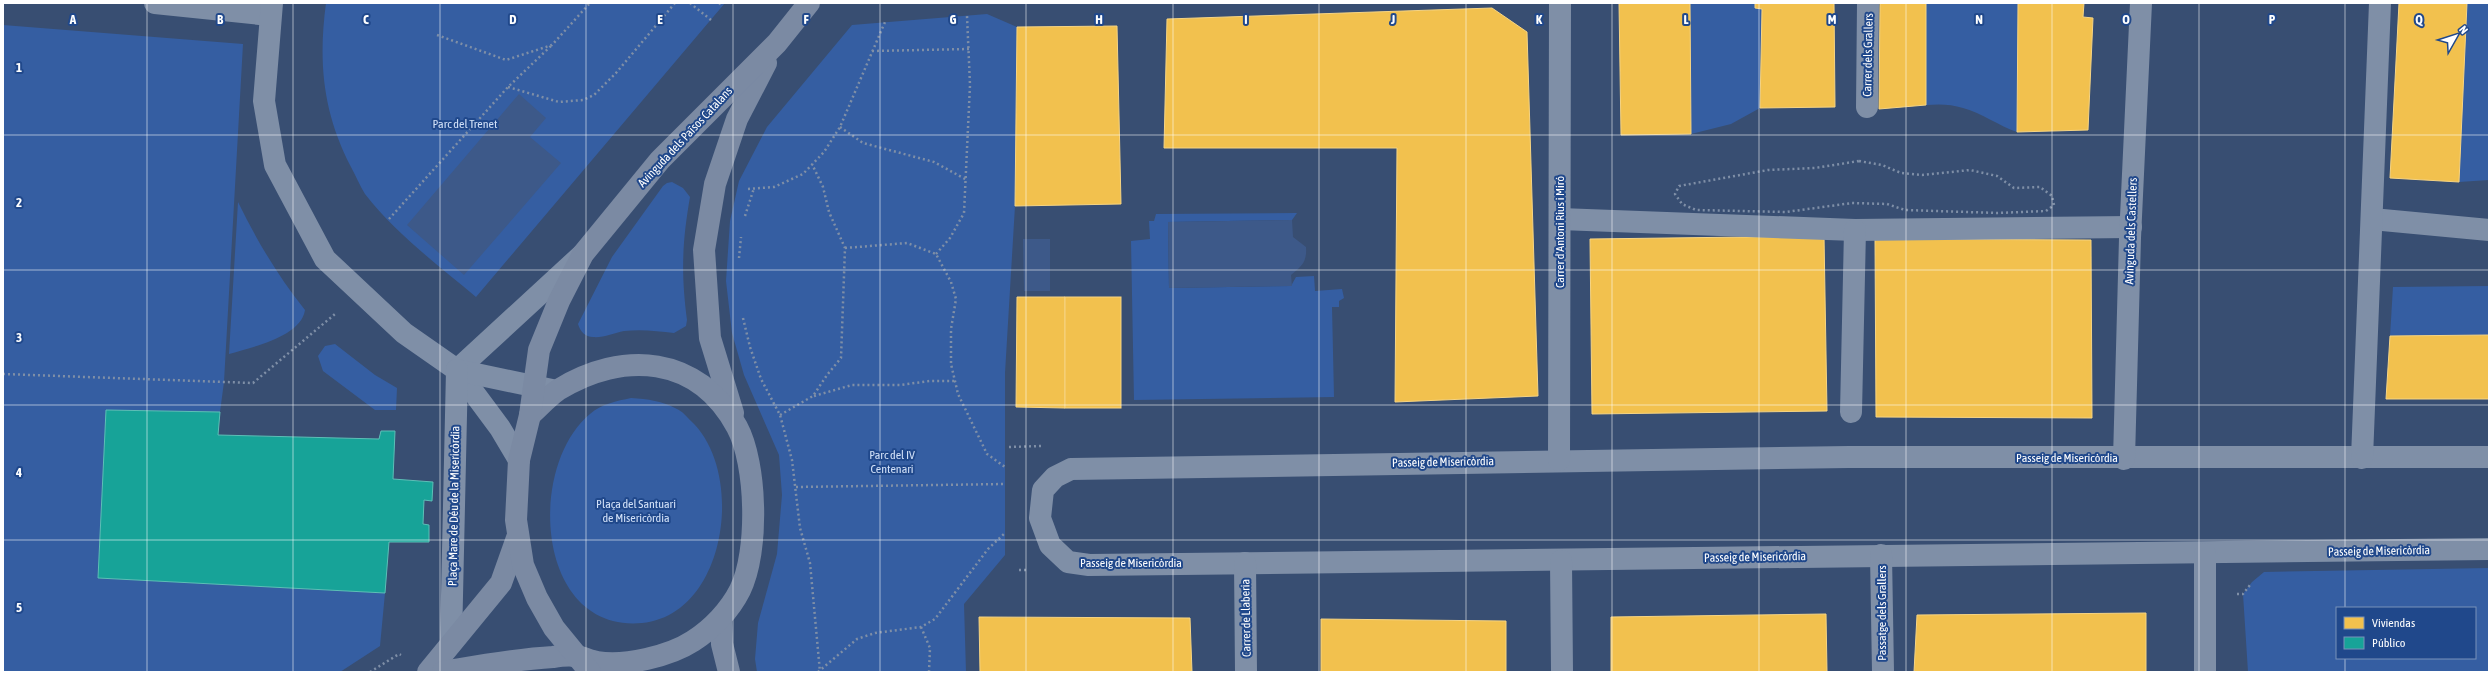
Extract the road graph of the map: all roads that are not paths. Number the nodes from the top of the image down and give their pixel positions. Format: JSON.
{"nodes":[{"id":1,"x":155,"y":3,"type":"edge"},
{"id":2,"x":809,"y":3,"type":"edge"},
{"id":3,"x":1560,"y":3,"type":"edge"},
{"id":4,"x":1868,"y":3,"type":"edge"},
{"id":5,"x":2141,"y":3,"type":"edge"},
{"id":6,"x":2380,"y":3,"type":"edge"},
{"id":7,"x":271,"y":9,"type":"edge"},
{"id":8,"x":777,"y":43,"type":"junction"},
{"id":9,"x":1867,"y":107,"type":"dead end"},
{"id":10,"x":1560,"y":218,"type":"junction"},
{"id":11,"x":2372,"y":219,"type":"junction"},
{"id":12,"x":2131,"y":227,"type":"junction"},
{"id":13,"x":1855,"y":230,"type":"junction"},
{"id":14,"x":2489,"y":230,"type":"edge"},
{"id":15,"x":582,"y":254,"type":"junction"},
{"id":16,"x":457,"y":370,"type":"junction"},
{"id":17,"x":535,"y":386,"type":"junction"},
{"id":18,"x":557,"y":391,"type":"junction"},
{"id":19,"x":1851,"y":412,"type":"dead end"},
{"id":20,"x":530,"y":414,"type":"junction"},
{"id":21,"x":738,"y":428,"type":"junction"},
{"id":22,"x":2489,"y":457,"type":"edge"},
{"id":23,"x":2362,"y":458,"type":"junction"},
{"id":24,"x":2124,"y":459,"type":"junction"},
{"id":25,"x":519,"y":460,"type":"junction"},
{"id":26,"x":1559,"y":460,"type":"junction"},
{"id":27,"x":518,"y":535,"type":"junction"},
{"id":28,"x":2489,"y":549,"type":"edge"},
{"id":29,"x":2205,"y":554,"type":"junction"},
{"id":30,"x":1882,"y":555,"type":"junction"},
{"id":31,"x":1561,"y":561,"type":"junction"},
{"id":32,"x":1245,"y":563,"type":"junction"},
{"id":33,"x":721,"y":619,"type":"junction"},
{"id":34,"x":451,"y":641,"type":"junction"},
{"id":35,"x":583,"y":664,"type":"edge"},
{"id":36,"x":481,"y":669,"type":"edge"},
{"id":37,"x":428,"y":672,"type":"edge"},
{"id":38,"x":443,"y":672,"type":"edge"},
{"id":39,"x":728,"y":672,"type":"edge"},
{"id":40,"x":1246,"y":672,"type":"edge"},
{"id":41,"x":1562,"y":672,"type":"edge"},
{"id":42,"x":1882,"y":672,"type":"edge"},
{"id":43,"x":2204,"y":672,"type":"edge"}],
"edges":[{"from":1,"to":7,"type":"street"},
{"from":2,"to":8,"type":"main road","name":"Avinguda dels Països Catalans"},
{"from":3,"to":10,"type":"street","name":"Carrer d'Antoni Rius i Miró"},
{"from":4,"to":9,"type":"street","name":"Carrer dels Grallers"},
{"from":5,"to":12,"type":"street","name":"Avinguda dels Castellers"},
{"from":6,"to":11,"type":"street"},
{"from":7,"to":16,"type":"street"},
{"from":8,"to":15,"type":"main road","name":"Avinguda dels Països Catalans"},
{"from":8,"to":21,"type":"main road","name":"Avinguda dels Països Catalans"},
{"from":10,"to":13,"type":"street"},
{"from":10,"to":26,"type":"street","name":"Carrer d'Antoni Rius i Miró"},
{"from":11,"to":14,"type":"street"},
{"from":11,"to":23,"type":"street"},
{"from":12,"to":13,"type":"street"},
{"from":12,"to":24,"type":"street","name":"Avinguda dels Castellers"},
{"from":13,"to":19,"type":"street"},
{"from":15,"to":16,"type":"street","name":"Avinguda dels Països Catalans"},
{"from":15,"to":17,"type":"main road","name":"Avinguda dels Països Catalans"},
{"from":16,"to":17,"type":"street"},
{"from":16,"to":25,"type":"street"},
{"from":16,"to":34,"type":"street","name":"Plaça Mare de Déu de la Misericòrdia"},
{"from":17,"to":18,"type":"street"},
{"from":17,"to":20,"type":"main road","name":"Avinguda dels Països Catalans"},
{"from":18,"to":20,"type":"main road"},
{"from":18,"to":21,"type":"main road"},
{"from":20,"to":25,"type":"main road"},
{"from":21,"to":33,"type":"main road"},
{"from":22,"to":23,"type":"street","name":"Passeig de Misericòrdia"},
{"from":23,"to":24,"type":"street","name":"Passeig de Misericòrdia"},
{"from":24,"to":26,"type":"street","name":"Passeig de Misericòrdia"},
{"from":25,"to":27,"type":"main road"},
{"from":26,"to":32,"type":"street","name":"Passeig de Misericòrdia"},
{"from":27,"to":34,"type":"main road"},
{"from":27,"to":35,"type":"main road"},
{"from":28,"to":29,"type":"street","name":"Passeig de Misericòrdia"},
{"from":29,"to":30,"type":"street","name":"Passeig de Misericòrdia"},
{"from":29,"to":43,"type":"street"},
{"from":30,"to":31,"type":"street","name":"Passeig de Misericòrdia"},
{"from":30,"to":42,"type":"street","name":"Passatge dels Grallers"},
{"from":31,"to":32,"type":"street","name":"Passeig de Misericòrdia"},
{"from":31,"to":41,"type":"street"},
{"from":32,"to":40,"type":"street","name":"Carrer de Llaberia"},
{"from":33,"to":35,"type":"main road"},
{"from":33,"to":39,"type":"main road"},
{"from":34,"to":37,"type":"main road"},
{"from":35,"to":36,"type":"main road"},
{"from":36,"to":38,"type":"main road"}]}
